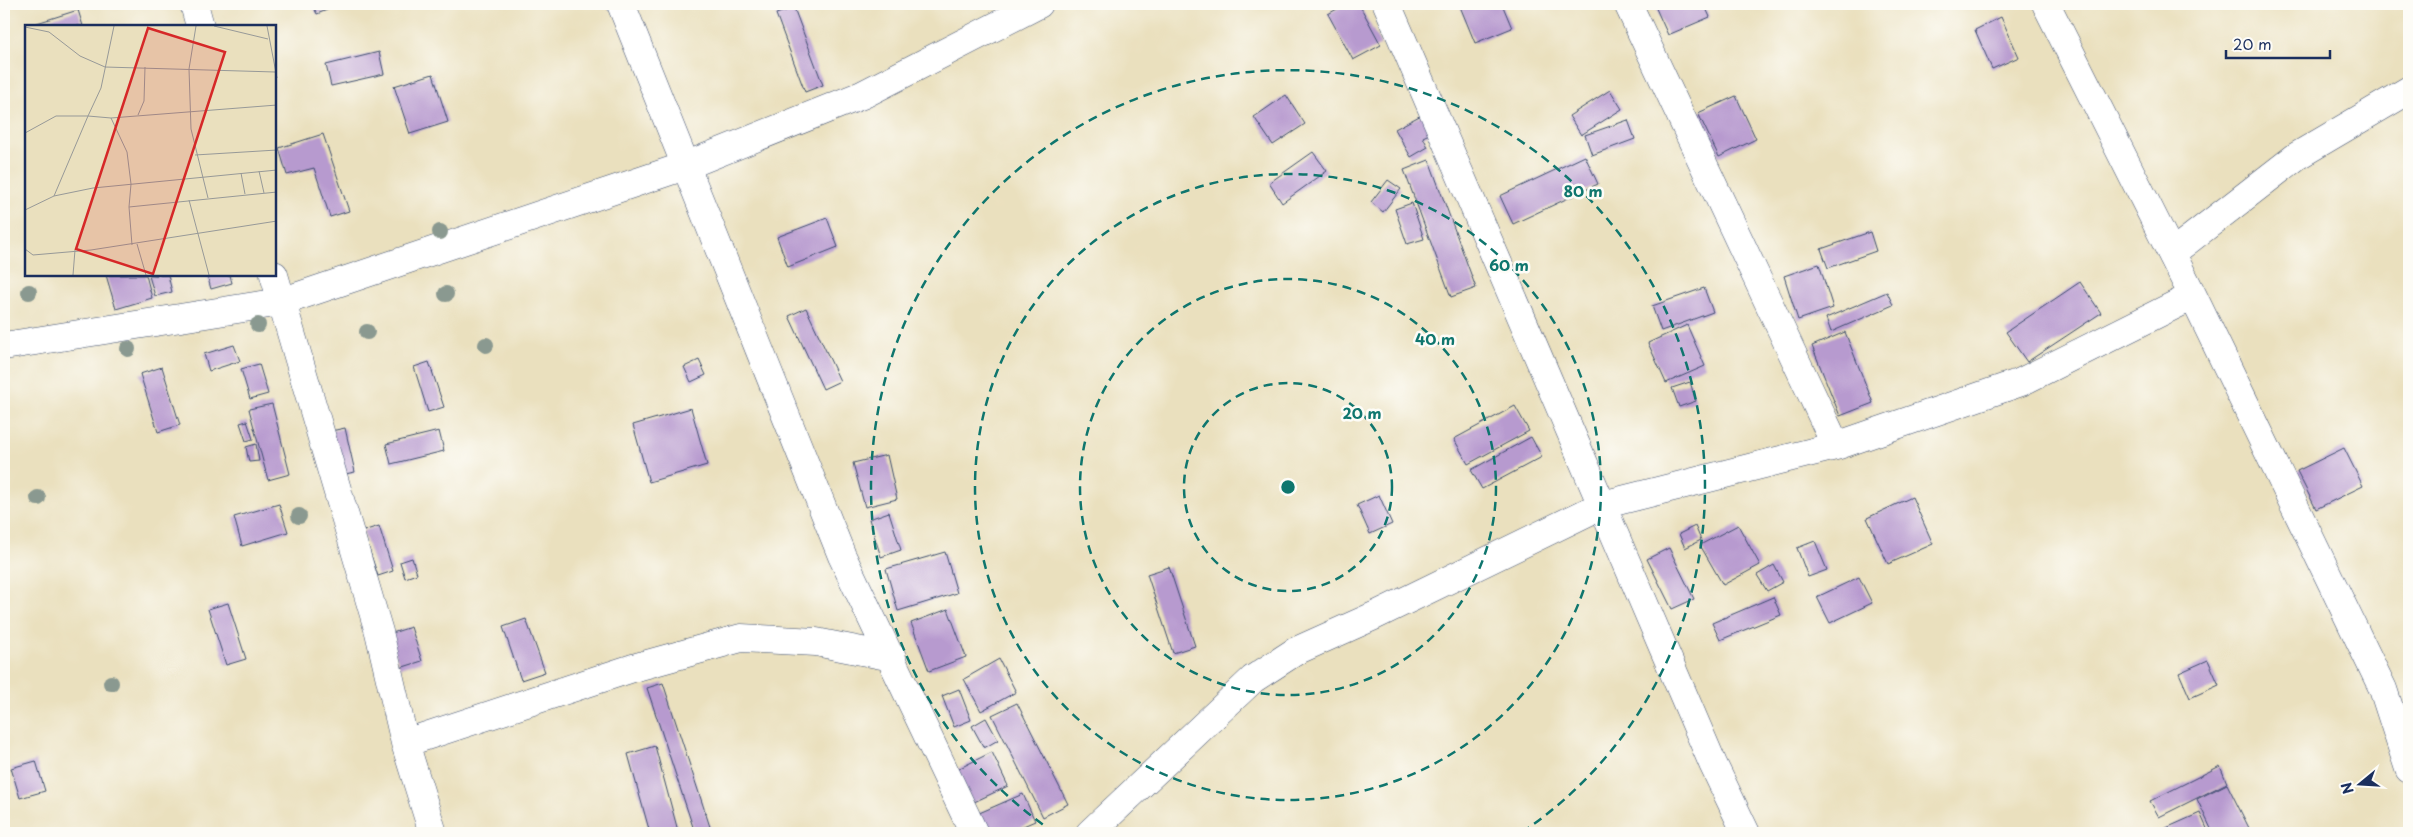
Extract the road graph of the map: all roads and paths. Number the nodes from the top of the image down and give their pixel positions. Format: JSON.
{"nodes":[{"id":1,"x":194,"y":4,"type":"edge"},
{"id":2,"x":622,"y":4,"type":"edge"},
{"id":3,"x":1039,"y":4,"type":"edge"},
{"id":4,"x":1387,"y":4,"type":"edge"},
{"id":5,"x":1628,"y":4,"type":"edge"},
{"id":6,"x":2046,"y":4,"type":"edge"},
{"id":7,"x":200,"y":25,"type":"edge"},
{"id":8,"x":2409,"y":90,"type":"edge"},
{"id":9,"x":685,"y":166,"type":"junction"},
{"id":10,"x":2172,"y":253,"type":"junction"},
{"id":11,"x":274,"y":276,"type":"edge"},
{"id":12,"x":2193,"y":296,"type":"junction"},
{"id":13,"x":282,"y":302,"type":"junction"},
{"id":14,"x":4,"y":346,"type":"edge"},
{"id":15,"x":1836,"y":446,"type":"junction"},
{"id":16,"x":1602,"y":505,"type":"junction"},
{"id":17,"x":892,"y":657,"type":"junction"},
{"id":18,"x":405,"y":742,"type":"junction"},
{"id":19,"x":2409,"y":769,"type":"edge"},
{"id":20,"x":433,"y":833,"type":"edge"},
{"id":21,"x":974,"y":833,"type":"edge"},
{"id":22,"x":1090,"y":833,"type":"edge"},
{"id":23,"x":1746,"y":833,"type":"edge"}],
"edges":[{"from":1,"to":7,"type":"street"},
{"from":2,"to":9,"type":"street"},
{"from":3,"to":9,"type":"street"},
{"from":4,"to":16,"type":"street"},
{"from":5,"to":15,"type":"street"},
{"from":6,"to":10,"type":"street"},
{"from":8,"to":10,"type":"street"},
{"from":9,"to":13,"type":"street"},
{"from":9,"to":17,"type":"street"},
{"from":10,"to":12,"type":"street"},
{"from":11,"to":13,"type":"street"},
{"from":12,"to":15,"type":"street"},
{"from":12,"to":19,"type":"street"},
{"from":13,"to":14,"type":"street"},
{"from":13,"to":18,"type":"street"},
{"from":15,"to":16,"type":"street"},
{"from":16,"to":22,"type":"street"},
{"from":16,"to":23,"type":"street"},
{"from":17,"to":18,"type":"street"},
{"from":17,"to":21,"type":"street"},
{"from":18,"to":20,"type":"street"}]}
